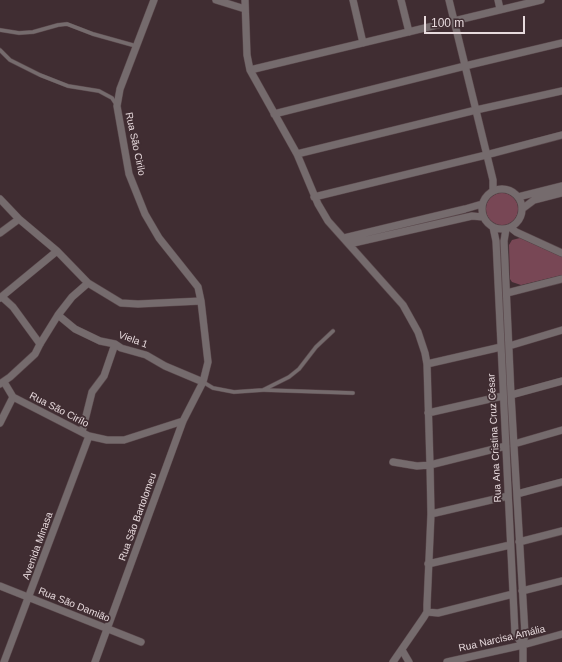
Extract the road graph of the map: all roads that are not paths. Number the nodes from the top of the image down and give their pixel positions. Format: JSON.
{"nodes":[{"id":1,"x":154,"y":0,"type":"edge"},
{"id":2,"x":216,"y":0,"type":"edge"},
{"id":3,"x":244,"y":0,"type":"edge"},
{"id":4,"x":353,"y":0,"type":"edge"},
{"id":5,"x":401,"y":0,"type":"edge"},
{"id":6,"x":449,"y":0,"type":"edge"},
{"id":7,"x":498,"y":0,"type":"edge"},
{"id":8,"x":541,"y":0,"type":"edge"},
{"id":9,"x":245,"y":9,"type":"junction"},
{"id":10,"x":500,"y":10,"type":"junction"},
{"id":11,"x":454,"y":21,"type":"junction"},
{"id":12,"x":0,"y":30,"type":"edge"},
{"id":13,"x":409,"y":32,"type":"junction"},
{"id":14,"x":363,"y":43,"type":"junction"},
{"id":15,"x":562,"y":43,"type":"edge"},
{"id":16,"x":136,"y":46,"type":"junction"},
{"id":17,"x":0,"y":50,"type":"edge"},
{"id":18,"x":464,"y":66,"type":"junction"},
{"id":19,"x":250,"y":70,"type":"junction"},
{"id":20,"x":562,"y":91,"type":"edge"},
{"id":21,"x":117,"y":106,"type":"junction"},
{"id":22,"x":476,"y":110,"type":"junction"},
{"id":23,"x":274,"y":114,"type":"junction"},
{"id":24,"x":562,"y":135,"type":"edge"},
{"id":25,"x":297,"y":154,"type":"junction"},
{"id":26,"x":486,"y":155,"type":"junction"},
{"id":27,"x":562,"y":186,"type":"edge"},
{"id":28,"x":494,"y":190,"type":"junction"},
{"id":29,"x":562,"y":193,"type":"edge"},
{"id":30,"x":314,"y":197,"type":"junction"},
{"id":31,"x":518,"y":197,"type":"junction"},
{"id":32,"x":0,"y":200,"type":"edge"},
{"id":33,"x":482,"y":204,"type":"junction"},
{"id":34,"x":522,"y":209,"type":"junction"},
{"id":35,"x":483,"y":217,"type":"junction"},
{"id":36,"x":19,"y":219,"type":"junction"},
{"id":37,"x":493,"y":227,"type":"junction"},
{"id":38,"x":508,"y":228,"type":"junction"},
{"id":39,"x":0,"y":233,"type":"edge"},
{"id":40,"x":344,"y":238,"type":"junction"},
{"id":41,"x":349,"y":244,"type":"junction"},
{"id":42,"x":57,"y":251,"type":"junction"},
{"id":43,"x":562,"y":253,"type":"edge"},
{"id":44,"x":562,"y":279,"type":"edge"},
{"id":45,"x":88,"y":283,"type":"junction"},
{"id":46,"x":507,"y":293,"type":"junction"},
{"id":47,"x":1,"y":297,"type":"edge"},
{"id":48,"x":202,"y":302,"type":"junction"},
{"id":49,"x":58,"y":315,"type":"junction"},
{"id":50,"x":562,"y":330,"type":"edge"},
{"id":51,"x":333,"y":331,"type":"dead end"},
{"id":52,"x":40,"y":344,"type":"junction"},
{"id":53,"x":115,"y":344,"type":"junction"},
{"id":54,"x":509,"y":346,"type":"junction"},
{"id":55,"x":501,"y":347,"type":"junction"},
{"id":56,"x":427,"y":364,"type":"junction"},
{"id":57,"x":562,"y":381,"type":"edge"},
{"id":58,"x":203,"y":382,"type":"junction"},
{"id":59,"x":2,"y":383,"type":"edge"},
{"id":60,"x":263,"y":390,"type":"junction"},
{"id":61,"x":353,"y":393,"type":"dead end"},
{"id":62,"x":507,"y":395,"type":"junction"},
{"id":63,"x":13,"y":397,"type":"junction"},
{"id":64,"x":428,"y":414,"type":"junction"},
{"id":65,"x":183,"y":421,"type":"junction"},
{"id":66,"x":0,"y":422,"type":"edge"},
{"id":67,"x":562,"y":430,"type":"edge"},
{"id":68,"x":82,"y":432,"type":"junction"},
{"id":69,"x":89,"y":436,"type":"junction"},
{"id":70,"x":514,"y":444,"type":"junction"},
{"id":71,"x":506,"y":446,"type":"junction"},
{"id":72,"x":393,"y":462,"type":"dead end"},
{"id":73,"x":430,"y":465,"type":"junction"},
{"id":74,"x":562,"y":482,"type":"edge"},
{"id":75,"x":517,"y":494,"type":"junction"},
{"id":76,"x":508,"y":496,"type":"junction"},
{"id":77,"x":430,"y":514,"type":"junction"},
{"id":78,"x":562,"y":531,"type":"edge"},
{"id":79,"x":519,"y":542,"type":"junction"},
{"id":80,"x":510,"y":545,"type":"junction"},
{"id":81,"x":428,"y":564,"type":"junction"},
{"id":82,"x":562,"y":581,"type":"edge"},
{"id":83,"x":0,"y":586,"type":"edge"},
{"id":84,"x":522,"y":591,"type":"junction"},
{"id":85,"x":513,"y":594,"type":"junction"},
{"id":86,"x":29,"y":598,"type":"junction"},
{"id":87,"x":427,"y":612,"type":"junction"},
{"id":88,"x":108,"y":629,"type":"junction"},
{"id":89,"x":562,"y":634,"type":"edge"},
{"id":90,"x":141,"y":642,"type":"dead end"},
{"id":91,"x":523,"y":645,"type":"junction"},
{"id":92,"x":402,"y":650,"type":"junction"},
{"id":93,"x":4,"y":662,"type":"edge"},
{"id":94,"x":95,"y":662,"type":"edge"},
{"id":95,"x":393,"y":662,"type":"edge"},
{"id":96,"x":409,"y":662,"type":"edge"},
{"id":97,"x":447,"y":662,"type":"edge"},
{"id":98,"x":523,"y":662,"type":"edge"}],
"edges":[{"from":1,"to":16,"type":"street","name":"Rua São Cirilo"},
{"from":2,"to":9,"type":"street"},
{"from":3,"to":9,"type":"street"},
{"from":4,"to":14,"type":"street"},
{"from":5,"to":13,"type":"street"},
{"from":6,"to":11,"type":"street"},
{"from":7,"to":10,"type":"street"},
{"from":8,"to":10,"type":"street"},
{"from":9,"to":19,"type":"street"},
{"from":10,"to":11,"type":"street"},
{"from":11,"to":13,"type":"street"},
{"from":11,"to":18,"type":"street"},
{"from":12,"to":16,"type":"lane"},
{"from":13,"to":14,"type":"street"},
{"from":14,"to":19,"type":"street"},
{"from":15,"to":18,"type":"street"},
{"from":16,"to":21,"type":"street","name":"Rua São Cirilo"},
{"from":17,"to":21,"type":"lane"},
{"from":18,"to":22,"type":"street"},
{"from":18,"to":23,"type":"street"},
{"from":19,"to":23,"type":"street"},
{"from":20,"to":22,"type":"street"},
{"from":21,"to":48,"type":"street","name":"Rua São Cirilo"},
{"from":22,"to":25,"type":"street"},
{"from":22,"to":26,"type":"street"},
{"from":23,"to":25,"type":"street"},
{"from":24,"to":26,"type":"street"},
{"from":25,"to":30,"type":"street"},
{"from":26,"to":28,"type":"street"},
{"from":26,"to":30,"type":"street"},
{"from":27,"to":31,"type":"street"},
{"from":28,"to":31,"type":"street"},
{"from":28,"to":33,"type":"street"},
{"from":29,"to":34,"type":"street"},
{"from":30,"to":40,"type":"street"},
{"from":31,"to":34,"type":"street"},
{"from":32,"to":36,"type":"street"},
{"from":33,"to":35,"type":"street"},
{"from":33,"to":40,"type":"street"},
{"from":34,"to":38,"type":"street"},
{"from":35,"to":37,"type":"street"},
{"from":35,"to":41,"type":"street"},
{"from":36,"to":39,"type":"street"},
{"from":36,"to":42,"type":"street"},
{"from":37,"to":38,"type":"street"},
{"from":37,"to":55,"type":"street","name":"Rua Ana Cristina Cruz César"},
{"from":38,"to":43,"type":"street"},
{"from":38,"to":46,"type":"street","name":"Rua Ana Cristina Cruz César"},
{"from":40,"to":41,"type":"street"},
{"from":41,"to":56,"type":"street"},
{"from":42,"to":45,"type":"street"},
{"from":42,"to":47,"type":"street"},
{"from":44,"to":46,"type":"street"},
{"from":45,"to":48,"type":"street"},
{"from":45,"to":49,"type":"street"},
{"from":46,"to":54,"type":"street","name":"Rua Ana Cristina Cruz César"},
{"from":47,"to":52,"type":"street"},
{"from":48,"to":58,"type":"street","name":"Rua São Cirilo"},
{"from":49,"to":52,"type":"street"},
{"from":49,"to":53,"type":"street","name":"Viela 1"},
{"from":50,"to":54,"type":"street"},
{"from":51,"to":60,"type":"lane"},
{"from":52,"to":59,"type":"street"},
{"from":53,"to":58,"type":"street","name":"Viela 1"},
{"from":53,"to":68,"type":"street"},
{"from":54,"to":62,"type":"street","name":"Rua Ana Cristina Cruz César"},
{"from":55,"to":56,"type":"street"},
{"from":55,"to":62,"type":"street","name":"Rua Ana Cristina Cruz César"},
{"from":56,"to":64,"type":"street"},
{"from":57,"to":62,"type":"street"},
{"from":58,"to":60,"type":"lane"},
{"from":58,"to":65,"type":"street","name":"Rua São Bartolomeu"},
{"from":59,"to":63,"type":"street","name":"Rua São Cirílo"},
{"from":60,"to":61,"type":"lane"},
{"from":62,"to":64,"type":"street"},
{"from":62,"to":70,"type":"street","name":"Rua Ana Cristina Cruz César"},
{"from":62,"to":71,"type":"street","name":"Rua Ana Cristina Cruz César"},
{"from":63,"to":66,"type":"street"},
{"from":63,"to":68,"type":"street","name":"Rua São Cirílo"},
{"from":64,"to":73,"type":"street"},
{"from":65,"to":69,"type":"street","name":"Rua São Cirílo"},
{"from":65,"to":88,"type":"street","name":"Rua São Bartolomeu"},
{"from":67,"to":70,"type":"street"},
{"from":68,"to":69,"type":"street","name":"Rua São Cirílo"},
{"from":69,"to":86,"type":"street","name":"Avenida Minasa"},
{"from":70,"to":75,"type":"street","name":"Rua Ana Cristina Cruz César"},
{"from":71,"to":73,"type":"street"},
{"from":71,"to":76,"type":"street","name":"Rua Ana Cristina Cruz César"},
{"from":72,"to":73,"type":"street"},
{"from":73,"to":77,"type":"street"},
{"from":74,"to":75,"type":"street"},
{"from":75,"to":79,"type":"street","name":"Rua Ana Cristina Cruz César"},
{"from":76,"to":77,"type":"street"},
{"from":76,"to":80,"type":"street","name":"Rua Ana Cristina Cruz César"},
{"from":77,"to":81,"type":"street"},
{"from":78,"to":79,"type":"street"},
{"from":79,"to":84,"type":"street","name":"Rua Ana Cristina Cruz César"},
{"from":80,"to":81,"type":"street"},
{"from":80,"to":85,"type":"street","name":"Rua Ana Cristina Cruz César"},
{"from":81,"to":87,"type":"street"},
{"from":82,"to":84,"type":"street"},
{"from":83,"to":86,"type":"street","name":"Rua São Damião"},
{"from":84,"to":91,"type":"street","name":"Rua Ana Cristina Cruz César"},
{"from":85,"to":87,"type":"street"},
{"from":85,"to":91,"type":"street","name":"Rua Ana Cristina Cruz César"},
{"from":86,"to":88,"type":"street","name":"Rua São Damião"},
{"from":86,"to":93,"type":"street","name":"Avenida Minasa"},
{"from":87,"to":92,"type":"street"},
{"from":88,"to":90,"type":"street","name":"Rua São Damião"},
{"from":88,"to":94,"type":"street","name":"Rua São Bartolomeu"},
{"from":89,"to":91,"type":"street","name":"Rua Narcisa Amália"},
{"from":91,"to":97,"type":"street","name":"Rua Narcisa Amália"},
{"from":91,"to":98,"type":"street","name":"Rua Ana Cristina Cruz César"},
{"from":92,"to":95,"type":"street"},
{"from":92,"to":96,"type":"street"}]}
